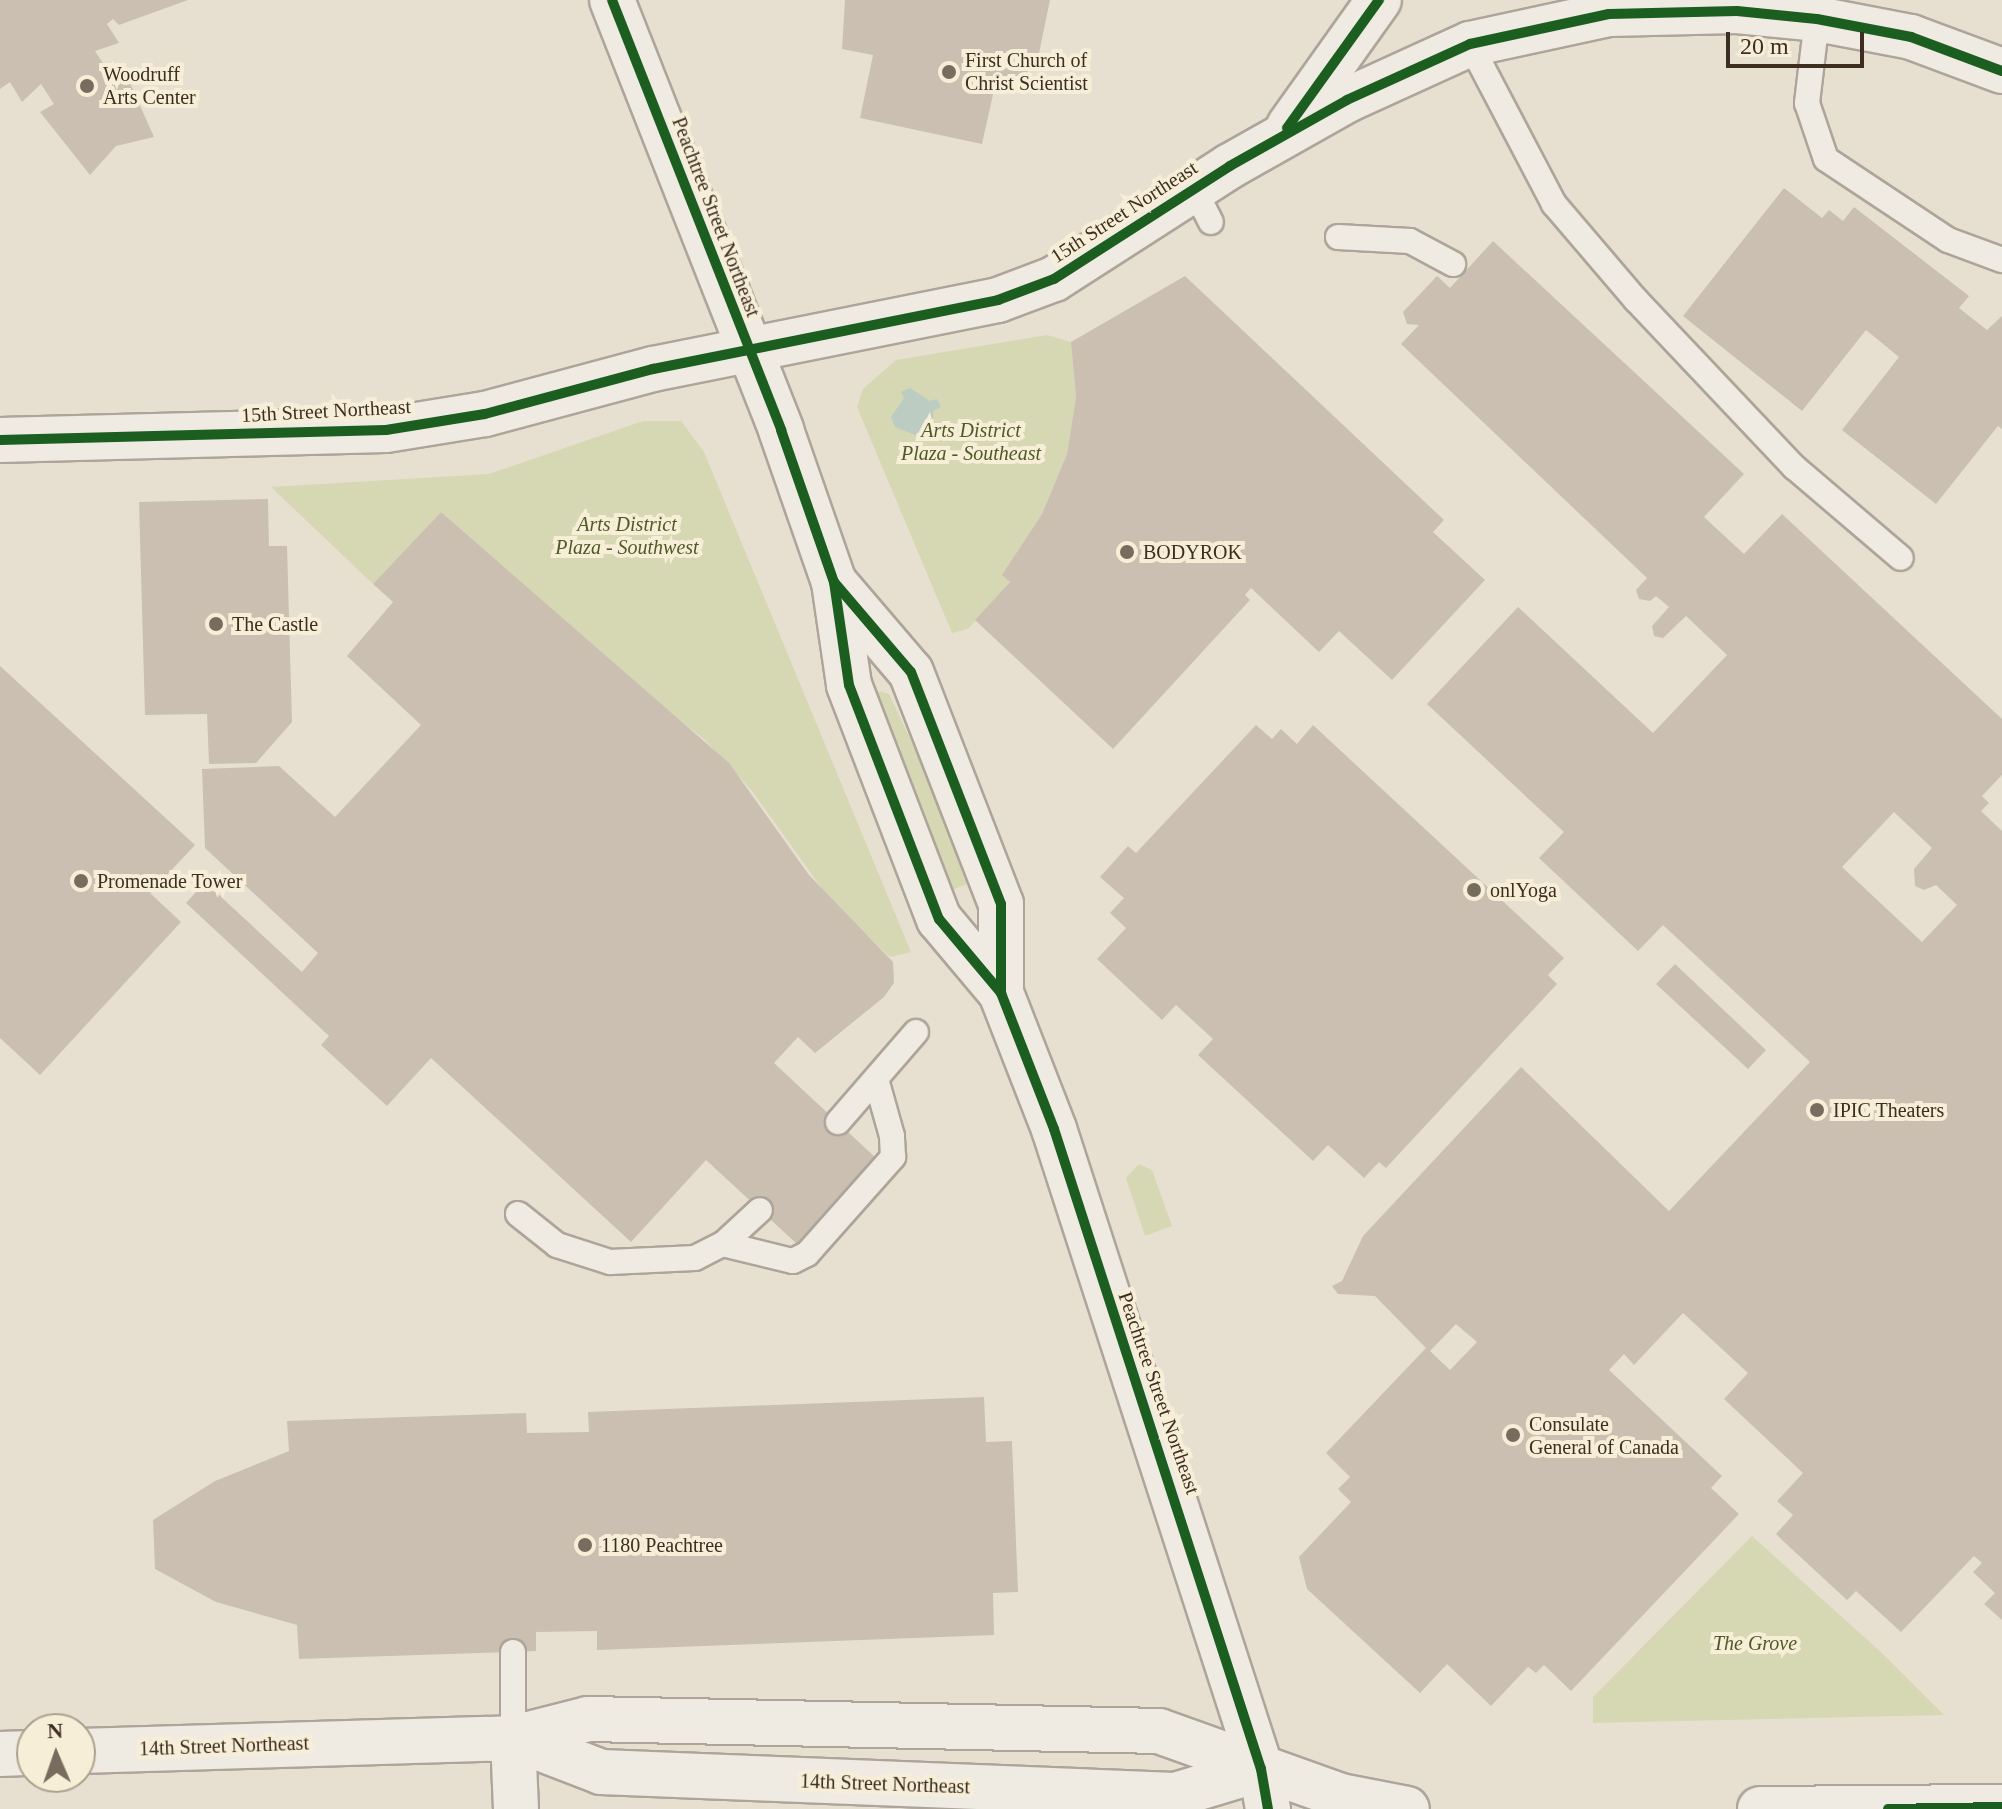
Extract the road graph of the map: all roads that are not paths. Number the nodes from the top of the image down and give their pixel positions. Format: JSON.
{"nodes":[{"id":1,"x":612,"y":0,"type":"edge"},
{"id":2,"x":1379,"y":0,"type":"edge"},
{"id":3,"x":1819,"y":10,"type":"edge"},
{"id":4,"x":1470,"y":44,"type":"junction"},
{"id":5,"x":2002,"y":71,"type":"edge"},
{"id":6,"x":1282,"y":135,"type":"junction"},
{"id":7,"x":1338,"y":237,"type":"dead end"},
{"id":8,"x":2002,"y":260,"type":"edge"},
{"id":9,"x":1453,"y":264,"type":"dead end"},
{"id":10,"x":749,"y":350,"type":"junction"},
{"id":11,"x":0,"y":440,"type":"edge"},
{"id":12,"x":1901,"y":558,"type":"dead end"},
{"id":13,"x":834,"y":582,"type":"junction"},
{"id":14,"x":1001,"y":993,"type":"junction"},
{"id":15,"x":916,"y":1032,"type":"dead end"},
{"id":16,"x":876,"y":1079,"type":"junction"},
{"id":17,"x":838,"y":1122,"type":"dead end"},
{"id":18,"x":760,"y":1210,"type":"dead end"},
{"id":19,"x":518,"y":1214,"type":"dead end"},
{"id":20,"x":723,"y":1244,"type":"junction"},
{"id":21,"x":513,"y":1652,"type":"dead end"},
{"id":22,"x":513,"y":1738,"type":"junction"},
{"id":23,"x":96,"y":1751,"type":"edge"},
{"id":24,"x":1264,"y":1789,"type":"edge"},
{"id":25,"x":1890,"y":1807,"type":"edge"},
{"id":26,"x":2002,"y":1807,"type":"edge"},
{"id":27,"x":516,"y":1809,"type":"edge"},
{"id":28,"x":1407,"y":1809,"type":"edge"},
{"id":29,"x":1760,"y":1809,"type":"edge"}],
"edges":[{"from":1,"to":10,"type":"main road","name":"Peachtree Street Northeast"},
{"from":2,"to":6,"type":"main road"},
{"from":3,"to":4,"type":"main road","name":"15th Street Northeast"},
{"from":3,"to":5,"type":"main road","name":"15th Street Northeast"},
{"from":3,"to":8,"type":"lane"},
{"from":4,"to":6,"type":"main road","name":"15th Street Northeast"},
{"from":4,"to":12,"type":"lane"},
{"from":6,"to":10,"type":"main road","name":"15th Street Northeast"},
{"from":7,"to":9,"type":"lane"},
{"from":10,"to":11,"type":"main road","name":"15th Street Northeast"},
{"from":10,"to":13,"type":"main road","name":"Peachtree Street Northeast"},
{"from":13,"to":14,"type":"main road","name":"Peachtree Street Northeast"},
{"from":13,"to":14,"type":"main road","name":"Peachtree Street Northeast"},
{"from":14,"to":24,"type":"main road","name":"Peachtree Street Northeast"},
{"from":15,"to":16,"type":"lane"},
{"from":16,"to":17,"type":"lane"},
{"from":16,"to":20,"type":"lane"},
{"from":18,"to":20,"type":"lane"},
{"from":19,"to":20,"type":"lane"},
{"from":21,"to":22,"type":"lane"},
{"from":22,"to":23,"type":"main road","name":"14th Street Northeast"},
{"from":22,"to":24,"type":"main road","name":"14th Street Northeast"},
{"from":22,"to":24,"type":"main road","name":"14th Street Northeast"},
{"from":22,"to":27,"type":"main road"},
{"from":24,"to":28,"type":"main road","name":"14th Street Northeast"},
{"from":25,"to":26,"type":"main road"},
{"from":25,"to":29,"type":"main road"}]}
